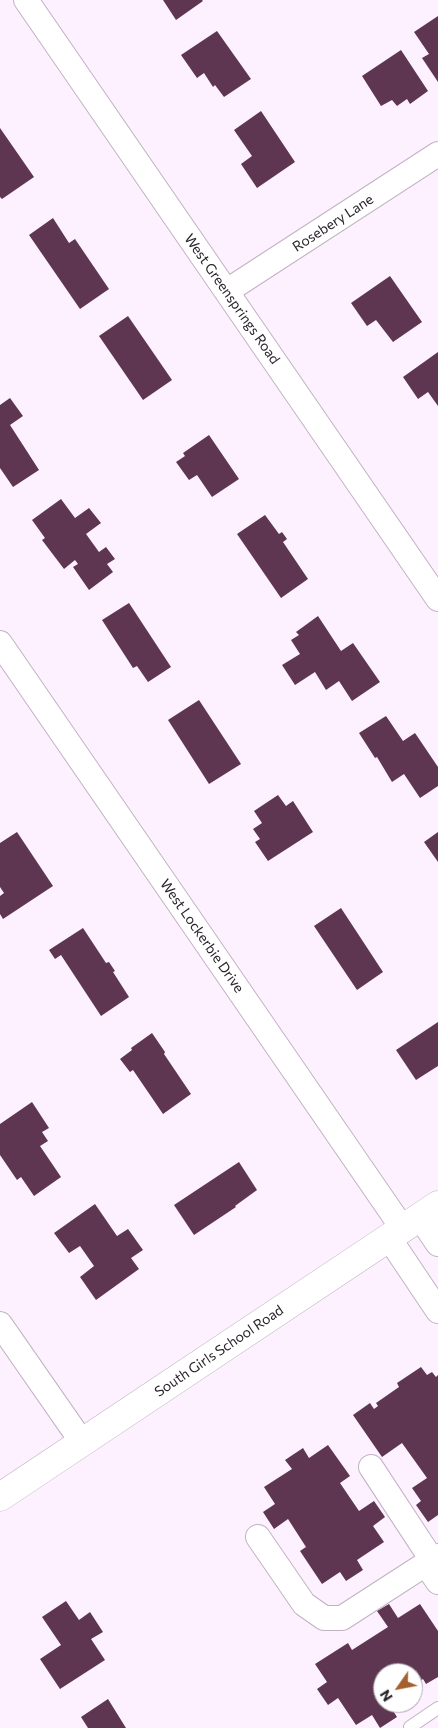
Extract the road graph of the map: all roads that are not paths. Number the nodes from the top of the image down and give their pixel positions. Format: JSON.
{"nodes":[{"id":1,"x":26,"y":0,"type":"edge"},
{"id":2,"x":438,"y":154,"type":"edge"},
{"id":3,"x":227,"y":291,"type":"junction"},
{"id":4,"x":438,"y":599,"type":"edge"},
{"id":5,"x":0,"y":643,"type":"edge"},
{"id":6,"x":413,"y":1222,"type":"edge"},
{"id":7,"x":438,"y":1244,"type":"edge"},
{"id":8,"x":438,"y":1311,"type":"edge"},
{"id":9,"x":0,"y":1324,"type":"edge"},
{"id":10,"x":82,"y":1442,"type":"junction"},
{"id":11,"x":371,"y":1467,"type":"dead end"},
{"id":12,"x":0,"y":1497,"type":"edge"},
{"id":13,"x":258,"y":1537,"type":"dead end"},
{"id":14,"x":434,"y":1565,"type":"edge"},
{"id":15,"x":438,"y":1708,"type":"edge"},
{"id":16,"x":410,"y":1727,"type":"edge"}],
"edges":[{"from":1,"to":3,"type":"street","name":"West Greensprings Road"},
{"from":2,"to":3,"type":"street","name":"Rosebery Lane"},
{"from":3,"to":4,"type":"street","name":"West Greensprings Road"},
{"from":5,"to":6,"type":"street","name":"West Lockerbie Drive"},
{"from":6,"to":7,"type":"street"},
{"from":6,"to":8,"type":"street"},
{"from":6,"to":10,"type":"main road","name":"South Girls School Road"},
{"from":9,"to":10,"type":"street"},
{"from":10,"to":12,"type":"main road","name":"South Girls School Road"},
{"from":11,"to":14,"type":"street"},
{"from":13,"to":14,"type":"street"},
{"from":15,"to":16,"type":"lane"}]}
